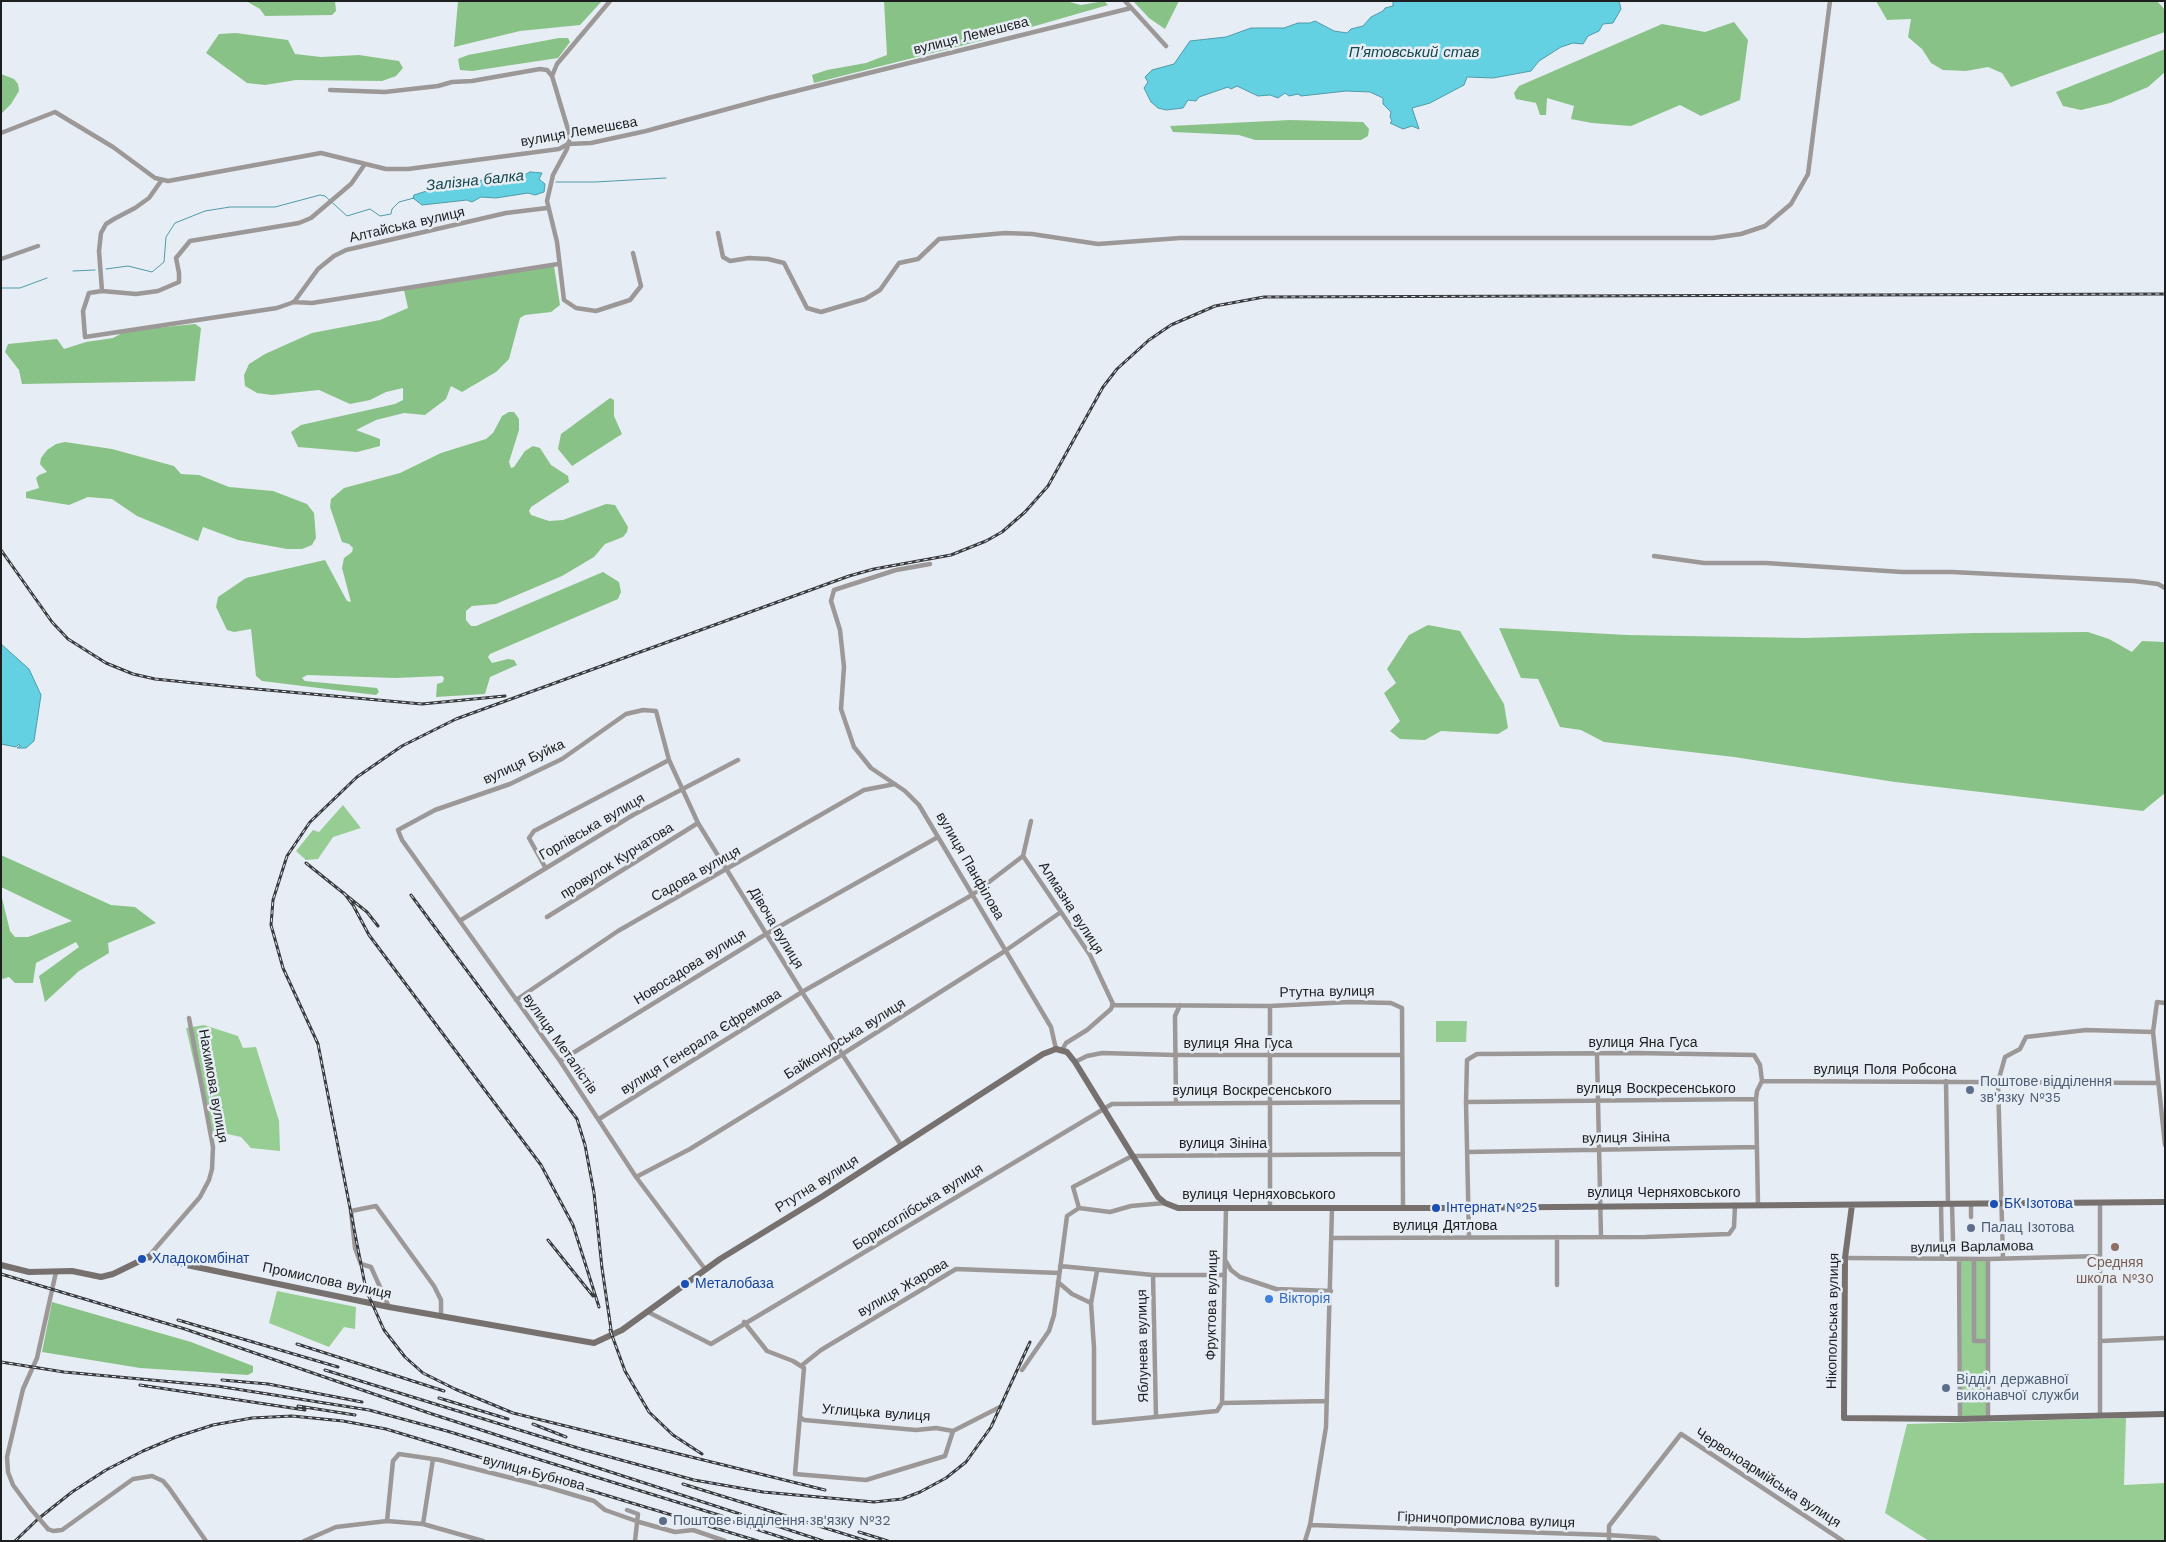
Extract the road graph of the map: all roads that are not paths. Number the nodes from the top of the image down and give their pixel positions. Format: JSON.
{"nodes":[{"id":1,"x":610,"y":1,"type":"edge"},
{"id":2,"x":1125,"y":1,"type":"edge"},
{"id":3,"x":1830,"y":1,"type":"edge"},
{"id":4,"x":1131,"y":8,"type":"junction"},
{"id":5,"x":1166,"y":46,"type":"dead end"},
{"id":6,"x":552,"y":76,"type":"junction"},
{"id":7,"x":330,"y":90,"type":"dead end"},
{"id":8,"x":1,"y":133,"type":"edge"},
{"id":9,"x":568,"y":144,"type":"junction"},
{"id":10,"x":365,"y":164,"type":"junction"},
{"id":11,"x":161,"y":181,"type":"junction"},
{"id":12,"x":547,"y":208,"type":"junction"},
{"id":13,"x":718,"y":233,"type":"dead end"},
{"id":14,"x":38,"y":246,"type":"dead end"},
{"id":15,"x":633,"y":253,"type":"dead end"},
{"id":16,"x":1,"y":259,"type":"edge"},
{"id":17,"x":558,"y":264,"type":"junction"},
{"id":18,"x":102,"y":291,"type":"junction"},
{"id":19,"x":293,"y":302,"type":"junction"},
{"id":20,"x":1654,"y":556,"type":"dead end"},
{"id":21,"x":930,"y":564,"type":"dead end"},
{"id":22,"x":2165,"y":588,"type":"edge"},
{"id":23,"x":656,"y":711,"type":"joint"},
{"id":24,"x":669,"y":760,"type":"junction"},
{"id":25,"x":738,"y":760,"type":"dead end"},
{"id":26,"x":895,"y":784,"type":"junction"},
{"id":27,"x":682,"y":789,"type":"junction"},
{"id":28,"x":1031,"y":821,"type":"dead end"},
{"id":29,"x":698,"y":823,"type":"junction"},
{"id":30,"x":398,"y":830,"type":"joint"},
{"id":31,"x":938,"y":837,"type":"junction"},
{"id":32,"x":1023,"y":856,"type":"junction"},
{"id":33,"x":545,"y":867,"type":"junction"},
{"id":34,"x":728,"y":870,"type":"junction"},
{"id":35,"x":972,"y":895,"type":"junction"},
{"id":36,"x":1061,"y":912,"type":"junction"},
{"id":37,"x":547,"y":917,"type":"dead end"},
{"id":38,"x":461,"y":920,"type":"junction"},
{"id":39,"x":766,"y":934,"type":"junction"},
{"id":40,"x":1005,"y":951,"type":"junction"},
{"id":41,"x":802,"y":992,"type":"junction"},
{"id":42,"x":516,"y":1000,"type":"junction"},
{"id":43,"x":2165,"y":1003,"type":"edge"},
{"id":44,"x":1113,"y":1004,"type":"junction"},
{"id":45,"x":1180,"y":1005,"type":"junction"},
{"id":46,"x":1270,"y":1006,"type":"junction"},
{"id":47,"x":189,"y":1018,"type":"dead end"},
{"id":48,"x":2153,"y":1032,"type":"junction"},
{"id":49,"x":1059,"y":1049,"type":"junction"},
{"id":50,"x":1598,"y":1054,"type":"junction"},
{"id":51,"x":842,"y":1055,"type":"junction"},
{"id":52,"x":1176,"y":1055,"type":"junction"},
{"id":53,"x":1269,"y":1055,"type":"junction"},
{"id":54,"x":1402,"y":1055,"type":"junction"},
{"id":55,"x":560,"y":1061,"type":"junction"},
{"id":56,"x":1076,"y":1062,"type":"junction"},
{"id":57,"x":1762,"y":1081,"type":"junction"},
{"id":58,"x":1946,"y":1082,"type":"junction"},
{"id":59,"x":1998,"y":1082,"type":"junction"},
{"id":60,"x":2157,"y":1083,"type":"junction"},
{"id":61,"x":1756,"y":1100,"type":"junction"},
{"id":62,"x":1599,"y":1101,"type":"junction"},
{"id":63,"x":1176,"y":1102,"type":"junction"},
{"id":64,"x":1402,"y":1102,"type":"junction"},
{"id":65,"x":1466,"y":1102,"type":"junction"},
{"id":66,"x":1269,"y":1103,"type":"junction"},
{"id":67,"x":1103,"y":1108,"type":"junction"},
{"id":68,"x":599,"y":1120,"type":"junction"},
{"id":69,"x":2165,"y":1145,"type":"edge"},
{"id":70,"x":901,"y":1146,"type":"junction"},
{"id":71,"x":1756,"y":1147,"type":"junction"},
{"id":72,"x":1601,"y":1150,"type":"junction"},
{"id":73,"x":1467,"y":1152,"type":"junction"},
{"id":74,"x":1402,"y":1154,"type":"junction"},
{"id":75,"x":1268,"y":1155,"type":"junction"},
{"id":76,"x":1132,"y":1156,"type":"junction"},
{"id":77,"x":636,"y":1177,"type":"junction"},
{"id":78,"x":2165,"y":1202,"type":"edge"},
{"id":79,"x":1165,"y":1203,"type":"junction"},
{"id":80,"x":2100,"y":1203,"type":"junction"},
{"id":81,"x":1947,"y":1204,"type":"junction"},
{"id":82,"x":1970,"y":1204,"type":"junction"},
{"id":83,"x":2001,"y":1204,"type":"junction"},
{"id":84,"x":1735,"y":1205,"type":"junction"},
{"id":85,"x":1758,"y":1205,"type":"junction"},
{"id":86,"x":1852,"y":1205,"type":"junction"},
{"id":87,"x":1601,"y":1206,"type":"junction"},
{"id":88,"x":1079,"y":1208,"type":"junction"},
{"id":89,"x":1226,"y":1208,"type":"junction"},
{"id":90,"x":1270,"y":1208,"type":"junction"},
{"id":91,"x":1332,"y":1208,"type":"junction"},
{"id":92,"x":1403,"y":1208,"type":"junction"},
{"id":93,"x":1467,"y":1208,"type":"junction"},
{"id":94,"x":1971,"y":1217,"type":"dead end"},
{"id":95,"x":1468,"y":1237,"type":"junction"},
{"id":96,"x":1557,"y":1237,"type":"junction"},
{"id":97,"x":1601,"y":1237,"type":"junction"},
{"id":98,"x":1333,"y":1238,"type":"junction"},
{"id":99,"x":1953,"y":1240,"type":"dead end"},
{"id":100,"x":2100,"y":1256,"type":"junction"},
{"id":101,"x":148,"y":1257,"type":"junction"},
{"id":102,"x":1845,"y":1258,"type":"junction"},
{"id":103,"x":1942,"y":1258,"type":"junction"},
{"id":104,"x":2003,"y":1258,"type":"junction"},
{"id":105,"x":1224,"y":1259,"type":"junction"},
{"id":106,"x":1958,"y":1259,"type":"junction"},
{"id":107,"x":1974,"y":1259,"type":"junction"},
{"id":108,"x":1988,"y":1259,"type":"junction"},
{"id":109,"x":1,"y":1265,"type":"edge"},
{"id":110,"x":1060,"y":1266,"type":"junction"},
{"id":111,"x":705,"y":1269,"type":"junction"},
{"id":112,"x":1097,"y":1271,"type":"junction"},
{"id":113,"x":56,"y":1272,"type":"junction"},
{"id":114,"x":1059,"y":1273,"type":"junction"},
{"id":115,"x":1153,"y":1274,"type":"junction"},
{"id":116,"x":1223,"y":1274,"type":"junction"},
{"id":117,"x":1058,"y":1282,"type":"junction"},
{"id":118,"x":1557,"y":1285,"type":"dead end"},
{"id":119,"x":1331,"y":1291,"type":"junction"},
{"id":120,"x":1091,"y":1303,"type":"junction"},
{"id":121,"x":389,"y":1307,"type":"junction"},
{"id":122,"x":648,"y":1312,"type":"junction"},
{"id":123,"x":441,"y":1316,"type":"junction"},
{"id":124,"x":744,"y":1322,"type":"junction"},
{"id":125,"x":2165,"y":1338,"type":"edge"},
{"id":126,"x":1988,"y":1341,"type":"junction"},
{"id":127,"x":2101,"y":1341,"type":"junction"},
{"id":128,"x":594,"y":1343,"type":"joint"},
{"id":129,"x":803,"y":1367,"type":"junction"},
{"id":130,"x":1022,"y":1370,"type":"dead end"},
{"id":131,"x":1327,"y":1401,"type":"junction"},
{"id":132,"x":1222,"y":1403,"type":"junction"},
{"id":133,"x":1000,"y":1406,"type":"dead end"},
{"id":134,"x":2165,"y":1414,"type":"edge"},
{"id":135,"x":2100,"y":1416,"type":"junction"},
{"id":136,"x":800,"y":1417,"type":"junction"},
{"id":137,"x":1156,"y":1417,"type":"junction"},
{"id":138,"x":1988,"y":1418,"type":"junction"},
{"id":139,"x":1960,"y":1419,"type":"junction"},
{"id":140,"x":953,"y":1431,"type":"junction"},
{"id":141,"x":1,"y":1459,"type":"edge"},
{"id":142,"x":433,"y":1459,"type":"junction"},
{"id":143,"x":7,"y":1468,"type":"junction"},
{"id":144,"x":627,"y":1510,"type":"dead end"},
{"id":145,"x":387,"y":1521,"type":"junction"},
{"id":146,"x":637,"y":1521,"type":"junction"},
{"id":147,"x":423,"y":1524,"type":"junction"},
{"id":148,"x":1310,"y":1525,"type":"junction"},
{"id":149,"x":464,"y":1535,"type":"junction"},
{"id":150,"x":1608,"y":1538,"type":"edge"},
{"id":151,"x":206,"y":1541,"type":"edge"},
{"id":152,"x":304,"y":1541,"type":"edge"},
{"id":153,"x":463,"y":1541,"type":"edge"},
{"id":154,"x":483,"y":1541,"type":"edge"},
{"id":155,"x":635,"y":1541,"type":"edge"},
{"id":156,"x":725,"y":1541,"type":"edge"},
{"id":157,"x":1305,"y":1541,"type":"edge"},
{"id":158,"x":1659,"y":1541,"type":"edge"},
{"id":159,"x":1843,"y":1541,"type":"edge"}],
"edges":[{"from":1,"to":6,"type":"street"},
{"from":2,"to":4,"type":"street"},
{"from":3,"to":13,"type":"street"},
{"from":4,"to":5,"type":"street"},
{"from":4,"to":9,"type":"street","name":"вулиця Лемешєва"},
{"from":6,"to":7,"type":"street"},
{"from":6,"to":9,"type":"street"},
{"from":8,"to":11,"type":"street"},
{"from":9,"to":10,"type":"street","name":"вулиця Лемешєва"},
{"from":9,"to":12,"type":"street"},
{"from":10,"to":11,"type":"street","name":"вулиця Лемешєва"},
{"from":10,"to":18,"type":"street"},
{"from":11,"to":18,"type":"street"},
{"from":12,"to":17,"type":"street"},
{"from":12,"to":19,"type":"street","name":"Алтайська вулиця"},
{"from":14,"to":16,"type":"street"},
{"from":15,"to":17,"type":"street"},
{"from":17,"to":19,"type":"street"},
{"from":18,"to":19,"type":"street"},
{"from":20,"to":22,"type":"street"},
{"from":21,"to":26,"type":"street","name":"вулиця Панфілова"},
{"from":23,"to":24,"type":"street","name":"Дівоча вулиця"},
{"from":23,"to":30,"type":"street","name":"вулиця Буйка"},
{"from":24,"to":27,"type":"street","name":"Дівоча вулиця"},
{"from":24,"to":33,"type":"street"},
{"from":25,"to":27,"type":"street","name":"Горлівська вулиця"},
{"from":26,"to":31,"type":"street","name":"вулиця Панфілова"},
{"from":26,"to":34,"type":"street","name":"Садова вулиця"},
{"from":27,"to":29,"type":"street","name":"Дівоча вулиця"},
{"from":27,"to":33,"type":"street","name":"Горлівська вулиця"},
{"from":28,"to":32,"type":"street"},
{"from":29,"to":34,"type":"street","name":"Дівоча вулиця"},
{"from":29,"to":37,"type":"street","name":"провулок Курчатова"},
{"from":30,"to":38,"type":"street","name":"вулиця Металістів"},
{"from":31,"to":35,"type":"street","name":"вулиця Панфілова"},
{"from":31,"to":39,"type":"street","name":"Новосадова вулиця"},
{"from":32,"to":35,"type":"street","name":"Алмазна вулиця"},
{"from":32,"to":36,"type":"street","name":"Алмазна вулиця"},
{"from":33,"to":38,"type":"street","name":"Горлівська вулиця"},
{"from":34,"to":39,"type":"street","name":"Дівоча вулиця"},
{"from":34,"to":42,"type":"street","name":"Садова вулиця"},
{"from":35,"to":40,"type":"street","name":"вулиця Панфілова"},
{"from":35,"to":41,"type":"street","name":"вулиця Генерала Єфремова"},
{"from":36,"to":40,"type":"street","name":"Байконурська вулиця"},
{"from":36,"to":44,"type":"street","name":"Алмазна вулиця"},
{"from":38,"to":42,"type":"street","name":"вулиця Металістів"},
{"from":39,"to":41,"type":"street","name":"Дівоча вулиця"},
{"from":39,"to":55,"type":"street","name":"Новосадова вулиця"},
{"from":40,"to":49,"type":"street","name":"вулиця Панфілова"},
{"from":40,"to":51,"type":"street","name":"Байконурська вулиця"},
{"from":41,"to":51,"type":"street","name":"Дівоча вулиця"},
{"from":41,"to":68,"type":"street","name":"вулиця Генерала Єфремова"},
{"from":42,"to":55,"type":"street","name":"вулиця Металістів"},
{"from":43,"to":48,"type":"street"},
{"from":44,"to":45,"type":"street","name":"Ртутна вулиця"},
{"from":44,"to":49,"type":"street","name":"Ртутна вулиця"},
{"from":45,"to":46,"type":"street","name":"Ртутна вулиця"},
{"from":45,"to":52,"type":"street"},
{"from":46,"to":53,"type":"street"},
{"from":46,"to":54,"type":"street","name":"Ртутна вулиця"},
{"from":47,"to":101,"type":"street","name":"Нахимова вулиця"},
{"from":48,"to":59,"type":"street"},
{"from":48,"to":60,"type":"street"},
{"from":49,"to":56,"type":"main road"},
{"from":49,"to":70,"type":"main road","name":"Ртутна вулиця"},
{"from":50,"to":57,"type":"street","name":"вулиця Яна Гуса"},
{"from":50,"to":62,"type":"street"},
{"from":50,"to":65,"type":"street","name":"вулиця Яна Гуса"},
{"from":51,"to":70,"type":"street","name":"Дівоча вулиця"},
{"from":51,"to":77,"type":"street","name":"Байконурська вулиця"},
{"from":52,"to":53,"type":"street","name":"вулиця Яна Гуса"},
{"from":52,"to":56,"type":"street","name":"вулиця Яна Гуса"},
{"from":52,"to":63,"type":"street"},
{"from":53,"to":54,"type":"street","name":"вулиця Яна Гуса"},
{"from":53,"to":66,"type":"street"},
{"from":54,"to":64,"type":"street","name":"Ртутна вулиця"},
{"from":55,"to":68,"type":"street","name":"вулиця Металістів"},
{"from":56,"to":67,"type":"main road"},
{"from":57,"to":58,"type":"street","name":"вулиця Поля Робсона"},
{"from":57,"to":61,"type":"street"},
{"from":58,"to":59,"type":"street","name":"вулиця Поля Робсона"},
{"from":58,"to":81,"type":"street"},
{"from":59,"to":60,"type":"street","name":"вулиця Поля Робсона"},
{"from":59,"to":83,"type":"street"},
{"from":60,"to":69,"type":"street"},
{"from":61,"to":62,"type":"street","name":"вулиця Воскресенського"},
{"from":61,"to":71,"type":"street"},
{"from":62,"to":65,"type":"street","name":"вулиця Воскресенського"},
{"from":62,"to":72,"type":"street"},
{"from":63,"to":66,"type":"street","name":"вулиця Воскресенського"},
{"from":63,"to":67,"type":"street","name":"вулиця Воскресенського"},
{"from":64,"to":66,"type":"street","name":"вулиця Воскресенського"},
{"from":64,"to":74,"type":"street","name":"Ртутна вулиця"},
{"from":65,"to":73,"type":"street"},
{"from":66,"to":75,"type":"street"},
{"from":67,"to":76,"type":"main road"},
{"from":67,"to":124,"type":"street","name":"Борисоглібська вулиця"},
{"from":68,"to":77,"type":"street","name":"вулиця Металістів"},
{"from":70,"to":111,"type":"main road","name":"Ртутна вулиця"},
{"from":71,"to":72,"type":"street","name":"вулиця Зініна"},
{"from":71,"to":85,"type":"street"},
{"from":72,"to":73,"type":"street","name":"вулиця Зініна"},
{"from":72,"to":87,"type":"street"},
{"from":73,"to":93,"type":"street"},
{"from":74,"to":75,"type":"street","name":"вулиця Зініна"},
{"from":74,"to":92,"type":"street","name":"Ртутна вулиця"},
{"from":75,"to":76,"type":"street","name":"вулиця Зініна"},
{"from":75,"to":90,"type":"street"},
{"from":76,"to":79,"type":"main road"},
{"from":76,"to":88,"type":"street","name":"вулиця Зініна"},
{"from":77,"to":111,"type":"street","name":"вулиця Металістів"},
{"from":78,"to":80,"type":"main road","name":"вулиця Черняховського"},
{"from":79,"to":88,"type":"street"},
{"from":79,"to":89,"type":"main road","name":"вулиця Черняховського"},
{"from":80,"to":83,"type":"main road","name":"вулиця Черняховського"},
{"from":80,"to":100,"type":"street"},
{"from":81,"to":82,"type":"main road","name":"вулиця Черняховського"},
{"from":81,"to":86,"type":"main road","name":"вулиця Черняховського"},
{"from":81,"to":99,"type":"street"},
{"from":81,"to":103,"type":"street"},
{"from":82,"to":83,"type":"main road","name":"вулиця Черняховського"},
{"from":82,"to":94,"type":"street"},
{"from":83,"to":104,"type":"street"},
{"from":84,"to":85,"type":"main road","name":"вулиця Черняховського"},
{"from":84,"to":87,"type":"main road","name":"вулиця Черняховського"},
{"from":84,"to":97,"type":"street","name":"вулиця Дятлова"},
{"from":85,"to":86,"type":"main road","name":"вулиця Черняховського"},
{"from":86,"to":102,"type":"main road","name":"Нікопольська вулиця"},
{"from":87,"to":93,"type":"main road","name":"вулиця Черняховського"},
{"from":87,"to":97,"type":"street"},
{"from":88,"to":110,"type":"street"},
{"from":89,"to":90,"type":"main road","name":"вулиця Черняховського"},
{"from":89,"to":105,"type":"street","name":"Фруктова вулиця"},
{"from":90,"to":91,"type":"main road","name":"вулиця Черняховського"},
{"from":91,"to":92,"type":"main road","name":"вулиця Черняховського"},
{"from":91,"to":98,"type":"street"},
{"from":92,"to":93,"type":"main road","name":"вулиця Черняховського"},
{"from":93,"to":95,"type":"street"},
{"from":95,"to":96,"type":"street","name":"вулиця Дятлова"},
{"from":95,"to":98,"type":"street","name":"вулиця Дятлова"},
{"from":96,"to":97,"type":"street","name":"вулиця Дятлова"},
{"from":96,"to":118,"type":"street"},
{"from":98,"to":119,"type":"street"},
{"from":100,"to":104,"type":"street","name":"вулиця Варламова"},
{"from":100,"to":127,"type":"street"},
{"from":101,"to":113,"type":"main road"},
{"from":101,"to":121,"type":"main road","name":"Промислова вулиця"},
{"from":102,"to":103,"type":"street","name":"вулиця Варламова"},
{"from":102,"to":139,"type":"main road","name":"Нікопольська вулиця"},
{"from":103,"to":106,"type":"street","name":"вулиця Варламова"},
{"from":104,"to":108,"type":"street","name":"вулиця Варламова"},
{"from":105,"to":116,"type":"street","name":"Фруктова вулиця"},
{"from":105,"to":119,"type":"street"},
{"from":106,"to":107,"type":"street","name":"вулиця Варламова"},
{"from":106,"to":139,"type":"street"},
{"from":107,"to":108,"type":"street","name":"вулиця Варламова"},
{"from":107,"to":126,"type":"street"},
{"from":108,"to":126,"type":"street"},
{"from":109,"to":113,"type":"main road"},
{"from":110,"to":112,"type":"street"},
{"from":110,"to":114,"type":"street"},
{"from":111,"to":122,"type":"main road","name":"Ртутна вулиця"},
{"from":112,"to":115,"type":"street"},
{"from":112,"to":120,"type":"street"},
{"from":113,"to":143,"type":"street"},
{"from":114,"to":117,"type":"street"},
{"from":114,"to":129,"type":"street","name":"вулиця Жарова"},
{"from":115,"to":116,"type":"street"},
{"from":115,"to":137,"type":"street","name":"Яблунева вулиця"},
{"from":116,"to":132,"type":"street","name":"Фруктова вулиця"},
{"from":117,"to":120,"type":"street"},
{"from":117,"to":130,"type":"street"},
{"from":119,"to":131,"type":"street"},
{"from":120,"to":137,"type":"street"},
{"from":121,"to":123,"type":"main road","name":"Промислова вулиця"},
{"from":121,"to":123,"type":"street"},
{"from":122,"to":124,"type":"street","name":"Борисоглібська вулиця"},
{"from":122,"to":128,"type":"main road","name":"Ртутна вулиця"},
{"from":123,"to":128,"type":"main road","name":"Промислова вулиця"},
{"from":124,"to":129,"type":"street"},
{"from":125,"to":127,"type":"street"},
{"from":126,"to":138,"type":"street"},
{"from":127,"to":135,"type":"street"},
{"from":129,"to":136,"type":"street"},
{"from":131,"to":132,"type":"street"},
{"from":131,"to":148,"type":"street"},
{"from":132,"to":137,"type":"street"},
{"from":133,"to":140,"type":"street"},
{"from":134,"to":135,"type":"main road"},
{"from":135,"to":138,"type":"main road"},
{"from":136,"to":140,"type":"street","name":"Углицька вулиця"},
{"from":136,"to":140,"type":"street"},
{"from":138,"to":139,"type":"main road"},
{"from":141,"to":143,"type":"street"},
{"from":142,"to":145,"type":"street","name":"вулиця Бубнова"},
{"from":142,"to":146,"type":"street","name":"вулиця Бубнова"},
{"from":142,"to":147,"type":"street"},
{"from":143,"to":151,"type":"street","bridge":true},
{"from":144,"to":146,"type":"street"},
{"from":145,"to":147,"type":"street"},
{"from":145,"to":152,"type":"street"},
{"from":146,"to":155,"type":"street"},
{"from":146,"to":156,"type":"street","name":"вулиця Бубнова"},
{"from":147,"to":149,"type":"street"},
{"from":148,"to":150,"type":"street","name":"Гірничопромислова вулиця"},
{"from":148,"to":157,"type":"street"},
{"from":149,"to":153,"type":"street"},
{"from":149,"to":154,"type":"street"},
{"from":150,"to":158,"type":"street","name":"Гірничопромислова вулиця"},
{"from":150,"to":159,"type":"street","name":"Червоноармійська вулиця"}]}
